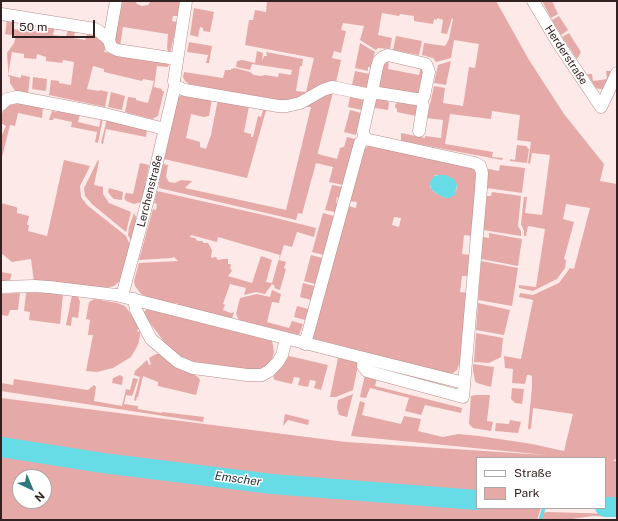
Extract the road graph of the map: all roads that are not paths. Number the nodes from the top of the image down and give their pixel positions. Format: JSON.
{"nodes":[{"id":1,"x":116,"y":1,"type":"edge"},
{"id":2,"x":186,"y":1,"type":"edge"},
{"id":3,"x":534,"y":1,"type":"edge"},
{"id":4,"x":1,"y":14,"type":"edge"},
{"id":5,"x":109,"y":40,"type":"junction"},
{"id":6,"x":177,"y":59,"type":"junction"},
{"id":7,"x":617,"y":73,"type":"edge"},
{"id":8,"x":175,"y":86,"type":"junction"},
{"id":9,"x":371,"y":96,"type":"junction"},
{"id":10,"x":422,"y":100,"type":"junction"},
{"id":11,"x":1,"y":105,"type":"edge"},
{"id":12,"x":165,"y":129,"type":"junction"},
{"id":13,"x":419,"y":131,"type":"dead end"},
{"id":14,"x":365,"y":139,"type":"junction"},
{"id":15,"x":1,"y":287,"type":"edge"},
{"id":16,"x":122,"y":296,"type":"junction"},
{"id":17,"x":134,"y":299,"type":"junction"},
{"id":18,"x":286,"y":339,"type":"junction"},
{"id":19,"x":305,"y":344,"type":"junction"}],
"edges":[{"from":1,"to":5,"type":"street"},
{"from":2,"to":6,"type":"street","name":"Lerchenstraße"},
{"from":3,"to":7,"type":"street","name":"Herderstraße"},
{"from":4,"to":5,"type":"street"},
{"from":5,"to":6,"type":"street"},
{"from":6,"to":8,"type":"street","name":"Lerchenstraße"},
{"from":8,"to":9,"type":"street"},
{"from":8,"to":12,"type":"street","name":"Lerchenstraße"},
{"from":9,"to":10,"type":"street"},
{"from":9,"to":10,"type":"street"},
{"from":9,"to":14,"type":"street"},
{"from":10,"to":13,"type":"street"},
{"from":11,"to":12,"type":"street"},
{"from":12,"to":16,"type":"street","name":"Lerchenstraße"},
{"from":14,"to":19,"type":"street"},
{"from":14,"to":19,"type":"street"},
{"from":15,"to":16,"type":"street"},
{"from":16,"to":17,"type":"street"},
{"from":17,"to":18,"type":"street"},
{"from":17,"to":18,"type":"street"},
{"from":18,"to":19,"type":"street"}]}
